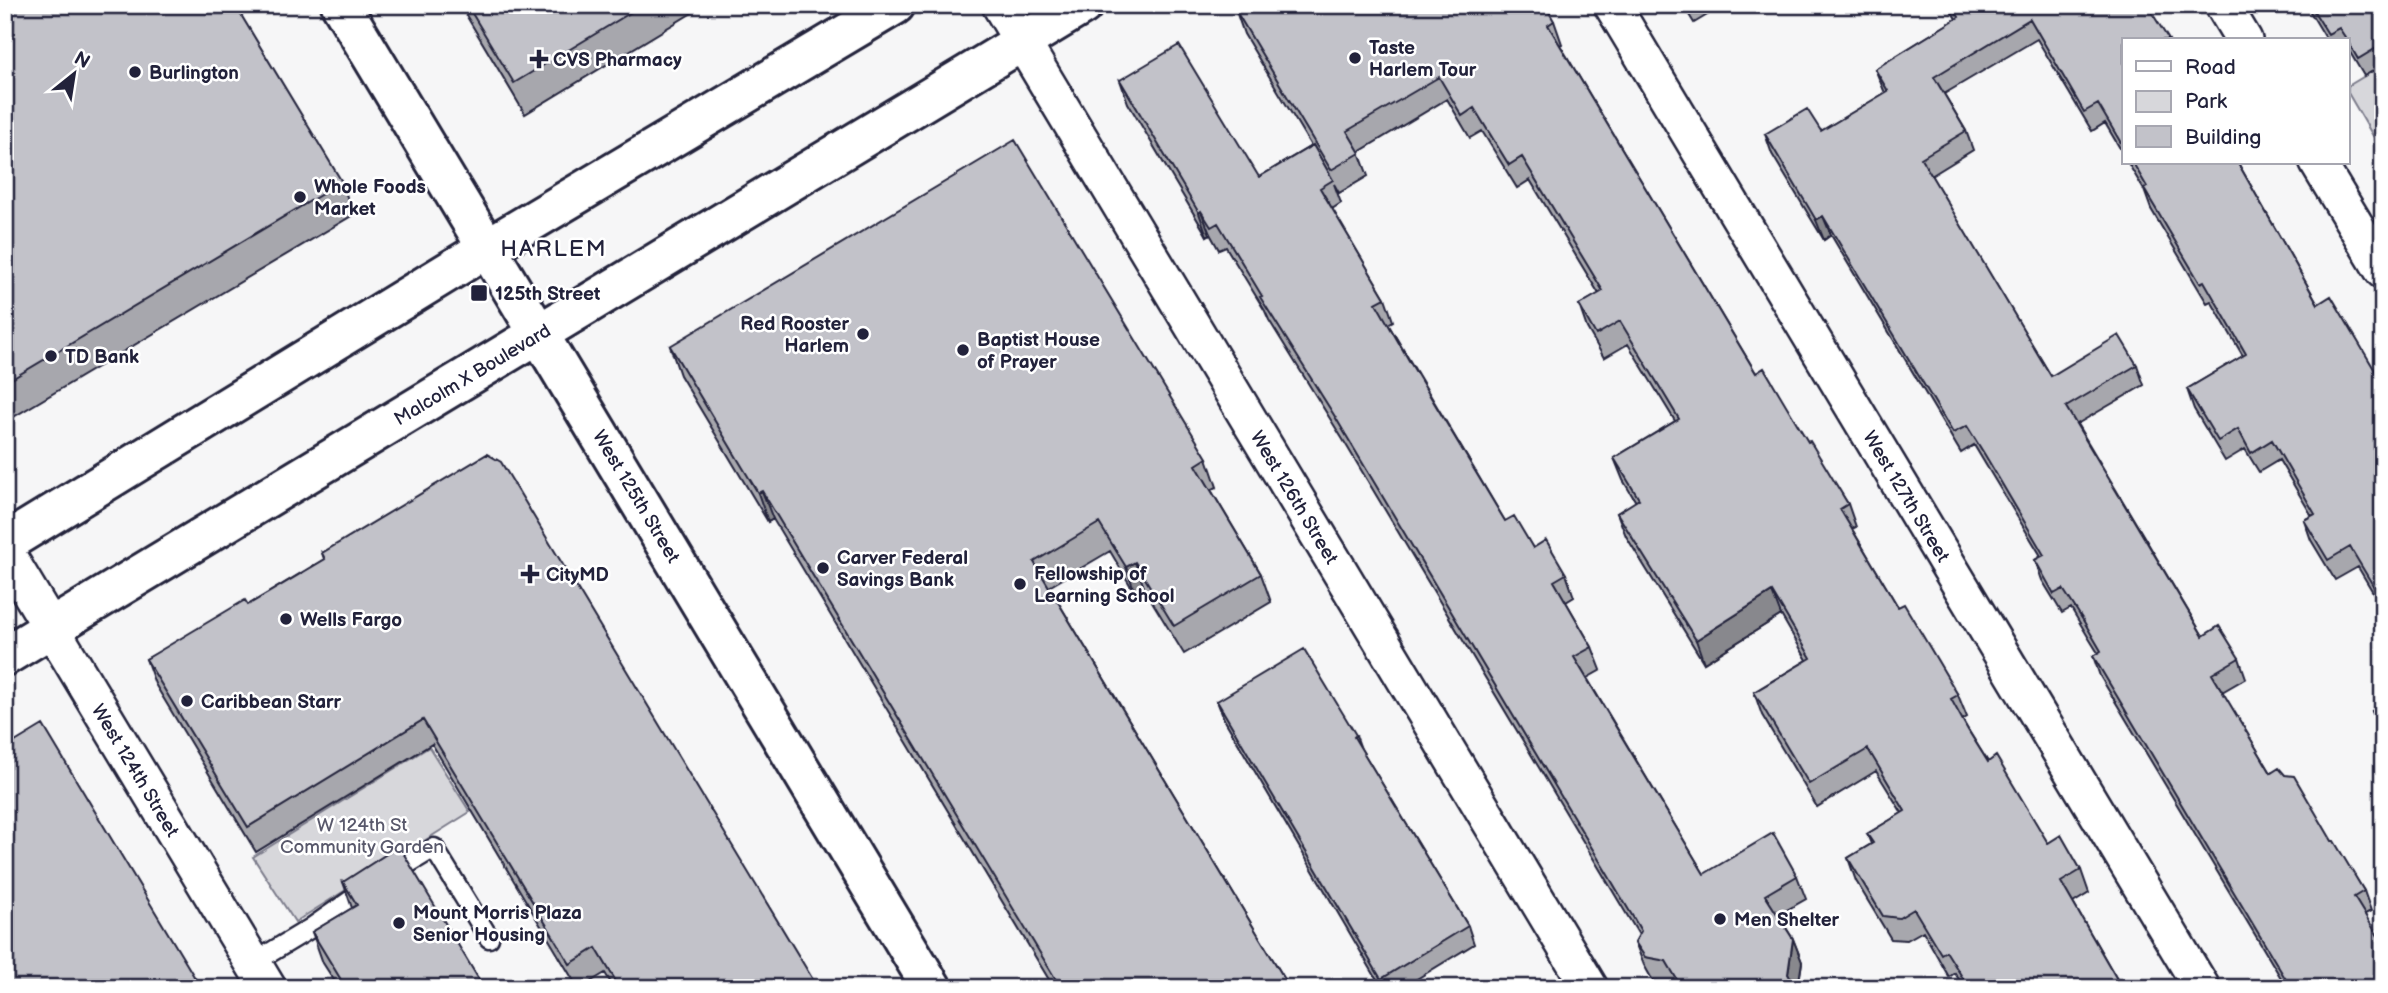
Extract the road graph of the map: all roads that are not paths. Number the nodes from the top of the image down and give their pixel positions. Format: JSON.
{"nodes":[{"id":1,"x":341,"y":5,"type":"edge"},
{"id":2,"x":895,"y":5,"type":"edge"},
{"id":3,"x":1000,"y":5,"type":"edge"},
{"id":4,"x":1083,"y":5,"type":"edge"},
{"id":5,"x":1612,"y":5,"type":"edge"},
{"id":6,"x":2223,"y":5,"type":"edge"},
{"id":7,"x":2243,"y":38,"type":"edge"},
{"id":8,"x":1022,"y":41,"type":"junction"},
{"id":9,"x":2319,"y":164,"type":"edge"},
{"id":10,"x":487,"y":248,"type":"junction"},
{"id":11,"x":2383,"y":271,"type":"edge"},
{"id":12,"x":539,"y":334,"type":"junction"},
{"id":13,"x":5,"y":543,"type":"edge"},
{"id":14,"x":5,"y":551,"type":"edge"},
{"id":15,"x":52,"y":628,"type":"junction"},
{"id":16,"x":5,"y":656,"type":"edge"},
{"id":17,"x":489,"y":938,"type":"dead end"},
{"id":18,"x":260,"y":975,"type":"edge"},
{"id":19,"x":932,"y":988,"type":"edge"},
{"id":20,"x":1590,"y":988,"type":"edge"},
{"id":21,"x":2202,"y":988,"type":"edge"}],
"edges":[{"from":1,"to":10,"type":"main road","name":"West 125th Street"},
{"from":2,"to":10,"type":"main road"},
{"from":3,"to":8,"type":"street","name":"West 126th Street"},
{"from":4,"to":8,"type":"main road","name":"Malcolm X Boulevard"},
{"from":5,"to":21,"type":"street","name":"West 127th Street"},
{"from":6,"to":7,"type":"street"},
{"from":8,"to":12,"type":"main road","name":"Malcolm X Boulevard"},
{"from":8,"to":20,"type":"street","name":"West 126th Street"},
{"from":9,"to":11,"type":"street"},
{"from":10,"to":12,"type":"main road","name":"West 125th Street"},
{"from":10,"to":13,"type":"main road"},
{"from":12,"to":15,"type":"main road","name":"Malcolm X Boulevard"},
{"from":12,"to":19,"type":"main road","name":"West 125th Street"},
{"from":14,"to":15,"type":"street","name":"West 124th Street"},
{"from":15,"to":16,"type":"main road","name":"Malcolm X Boulevard"},
{"from":15,"to":18,"type":"street","name":"West 124th Street"},
{"from":17,"to":18,"type":"lane"}]}
